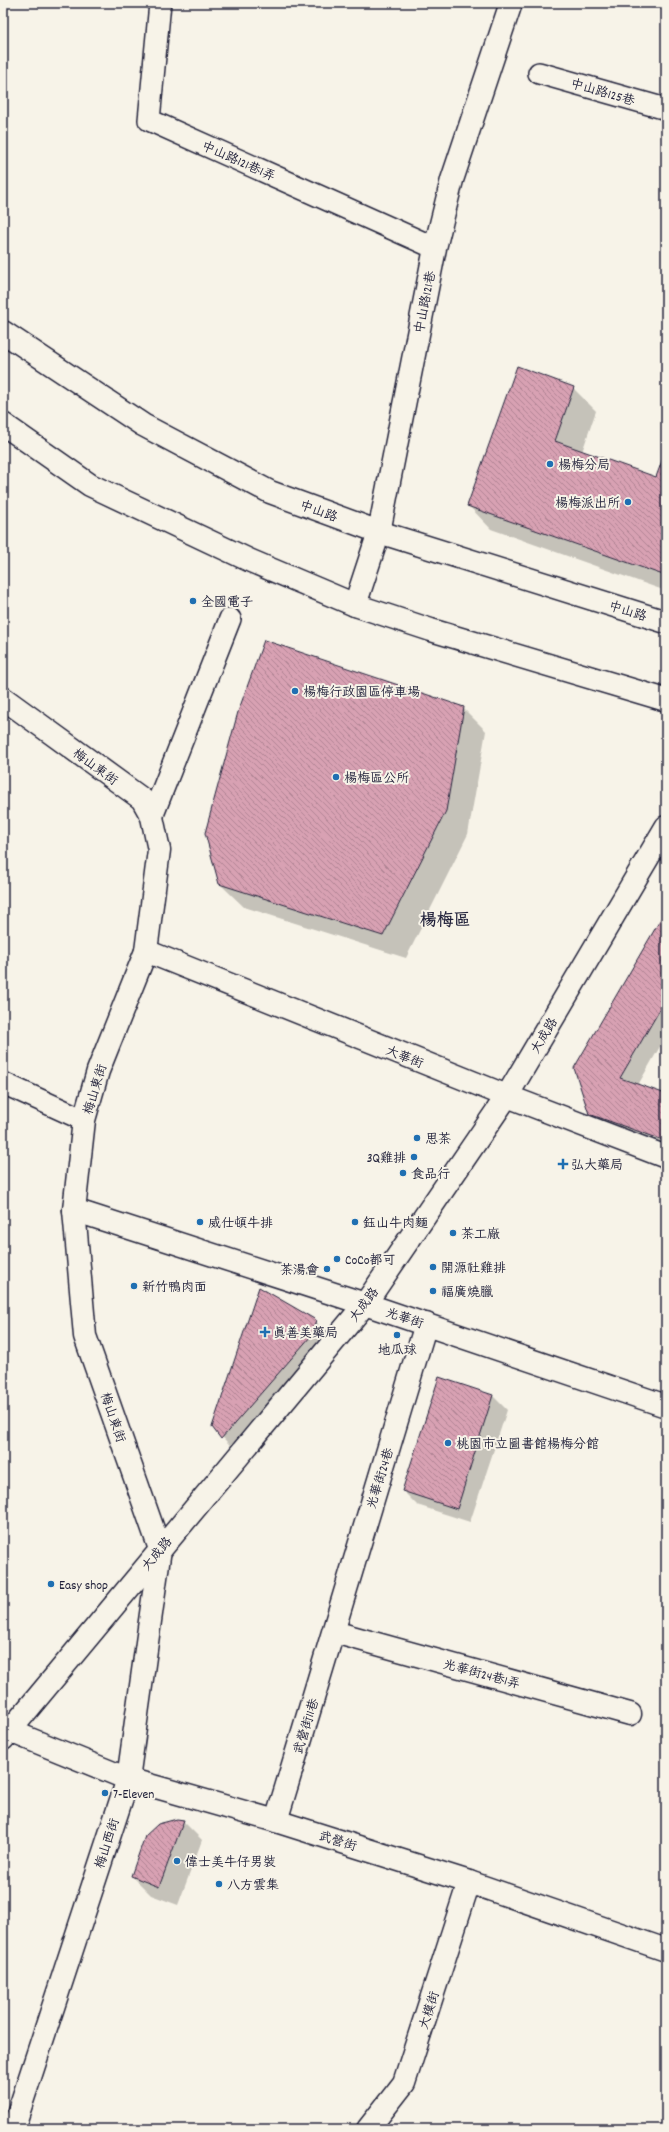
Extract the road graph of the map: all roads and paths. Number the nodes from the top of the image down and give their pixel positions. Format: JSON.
{"nodes":[{"id":1,"x":160,"y":3,"type":"edge"},
{"id":2,"x":511,"y":3,"type":"edge"},
{"id":3,"x":539,"y":73,"type":"dead end"},
{"id":4,"x":666,"y":109,"type":"edge"},
{"id":5,"x":435,"y":248,"type":"junction"},
{"id":6,"x":3,"y":332,"type":"edge"},
{"id":7,"x":3,"y":424,"type":"edge"},
{"id":8,"x":379,"y":532,"type":"junction"},
{"id":9,"x":355,"y":605,"type":"junction"},
{"id":10,"x":230,"y":618,"type":"dead end"},
{"id":11,"x":666,"y":622,"type":"edge"},
{"id":12,"x":3,"y":698,"type":"edge"},
{"id":13,"x":666,"y":700,"type":"edge"},
{"id":14,"x":152,"y":817,"type":"junction"},
{"id":15,"x":666,"y":827,"type":"edge"},
{"id":16,"x":146,"y":951,"type":"junction"},
{"id":17,"x":3,"y":1083,"type":"edge"},
{"id":18,"x":507,"y":1096,"type":"junction"},
{"id":19,"x":84,"y":1120,"type":"junction"},
{"id":20,"x":666,"y":1157,"type":"edge"},
{"id":21,"x":74,"y":1210,"type":"junction"},
{"id":22,"x":365,"y":1304,"type":"junction"},
{"id":23,"x":426,"y":1324,"type":"junction"},
{"id":24,"x":666,"y":1406,"type":"edge"},
{"id":25,"x":160,"y":1549,"type":"junction"},
{"id":26,"x":334,"y":1632,"type":"junction"},
{"id":27,"x":630,"y":1714,"type":"dead end"},
{"id":28,"x":5,"y":1732,"type":"edge"},
{"id":29,"x":128,"y":1779,"type":"junction"},
{"id":30,"x":276,"y":1821,"type":"junction"},
{"id":31,"x":469,"y":1882,"type":"junction"},
{"id":32,"x":666,"y":1950,"type":"edge"},
{"id":33,"x":13,"y":2129,"type":"edge"},
{"id":34,"x":368,"y":2129,"type":"edge"}],
"edges":[{"from":1,"to":5,"type":"lane","name":"中山路121巷1弄"},
{"from":2,"to":5,"type":"street","name":"中山路121巷"},
{"from":3,"to":4,"type":"lane","name":"中山路125巷"},
{"from":5,"to":8,"type":"street","name":"中山路121巷"},
{"from":6,"to":8,"type":"street","name":"中山路"},
{"from":7,"to":9,"type":"street"},
{"from":8,"to":9,"type":"street","name":"中山路121巷"},
{"from":8,"to":11,"type":"street","name":"中山路"},
{"from":9,"to":13,"type":"street"},
{"from":10,"to":14,"type":"lane"},
{"from":12,"to":14,"type":"street","name":"梅山東街"},
{"from":14,"to":16,"type":"street","name":"梅山東街"},
{"from":15,"to":18,"type":"street","name":"大成路"},
{"from":16,"to":18,"type":"street","name":"大華街"},
{"from":16,"to":19,"type":"street","name":"梅山東街"},
{"from":17,"to":19,"type":"lane"},
{"from":18,"to":20,"type":"street","name":"大華街"},
{"from":18,"to":22,"type":"street","name":"大成路"},
{"from":19,"to":21,"type":"street","name":"梅山東街"},
{"from":21,"to":22,"type":"street","name":"光華街"},
{"from":21,"to":25,"type":"street","name":"梅山東街"},
{"from":22,"to":23,"type":"street","name":"光華街"},
{"from":22,"to":25,"type":"street","name":"大成路"},
{"from":23,"to":24,"type":"street","name":"光華街"},
{"from":23,"to":26,"type":"street","name":"光華街24巷"},
{"from":25,"to":28,"type":"street","name":"大成路"},
{"from":25,"to":29,"type":"street","name":"梅山西街"},
{"from":26,"to":27,"type":"street","name":"光華街24巷1弄"},
{"from":26,"to":30,"type":"street","name":"武營街11巷"},
{"from":28,"to":29,"type":"street","name":"武營街"},
{"from":29,"to":30,"type":"street","name":"武營街"},
{"from":29,"to":33,"type":"street","name":"梅山西街"},
{"from":30,"to":31,"type":"street","name":"武營街"},
{"from":31,"to":32,"type":"street","name":"武營街"},
{"from":31,"to":34,"type":"street","name":"大模街"}]}
